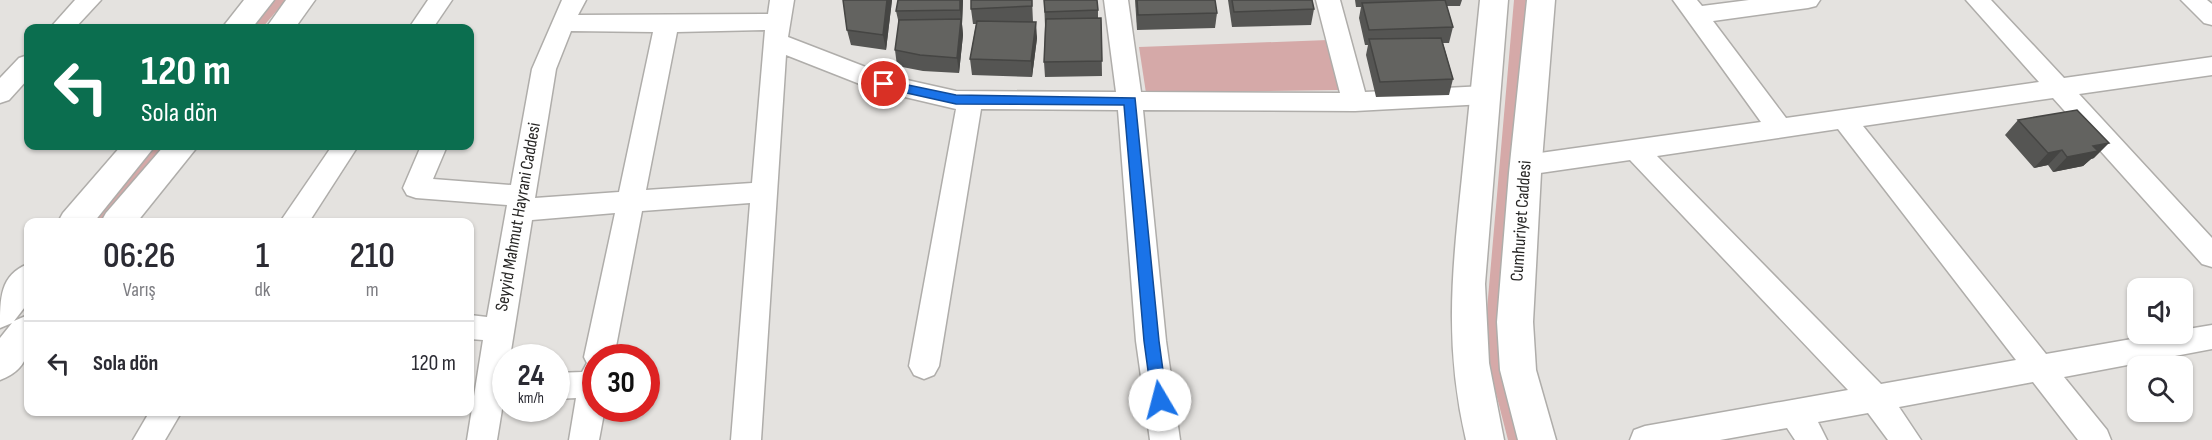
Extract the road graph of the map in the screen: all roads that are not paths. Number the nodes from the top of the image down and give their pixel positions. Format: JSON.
{"nodes":[{"id":1,"x":89,"y":0,"type":"edge"},
{"id":2,"x":260,"y":0,"type":"edge"},
{"id":3,"x":301,"y":0,"type":"edge"},
{"id":4,"x":440,"y":0,"type":"edge"},
{"id":5,"x":1116,"y":0,"type":"edge"},
{"id":6,"x":1328,"y":0,"type":"edge"},
{"id":7,"x":1494,"y":0,"type":"edge"},
{"id":8,"x":1541,"y":0,"type":"edge"},
{"id":9,"x":1808,"y":0,"type":"edge"},
{"id":10,"x":1978,"y":0,"type":"edge"},
{"id":11,"x":2193,"y":0,"type":"edge"},
{"id":12,"x":1690,"y":7,"type":"edge"},
{"id":13,"x":569,"y":11,"type":"edge"},
{"id":14,"x":2212,"y":17,"type":"edge"},
{"id":15,"x":778,"y":21,"type":"edge"},
{"id":16,"x":66,"y":24,"type":"edge"},
{"id":17,"x":239,"y":24,"type":"edge"},
{"id":18,"x":282,"y":24,"type":"edge"},
{"id":19,"x":424,"y":24,"type":"edge"},
{"id":20,"x":667,"y":24,"type":"junction"},
{"id":21,"x":2212,"y":66,"type":"edge"},
{"id":22,"x":24,"y":68,"type":"edge"},
{"id":23,"x":3,"y":87,"type":"edge"},
{"id":24,"x":2059,"y":88,"type":"junction"},
{"id":25,"x":1485,"y":95,"type":"junction"},
{"id":26,"x":970,"y":100,"type":"junction"},
{"id":27,"x":1130,"y":101,"type":"junction"},
{"id":28,"x":1355,"y":102,"type":"junction"},
{"id":29,"x":1844,"y":119,"type":"junction"},
{"id":30,"x":1780,"y":129,"type":"junction"},
{"id":31,"x":136,"y":150,"type":"edge"},
{"id":32,"x":179,"y":150,"type":"edge"},
{"id":33,"x":342,"y":150,"type":"edge"},
{"id":34,"x":432,"y":150,"type":"edge"},
{"id":35,"x":1636,"y":150,"type":"junction"},
{"id":36,"x":1525,"y":163,"type":"junction"},
{"id":37,"x":764,"y":192,"type":"junction"},
{"id":38,"x":629,"y":201,"type":"junction"},
{"id":39,"x":522,"y":203,"type":"junction"},
{"id":40,"x":78,"y":218,"type":"edge"},
{"id":41,"x":121,"y":218,"type":"edge"},
{"id":42,"x":297,"y":218,"type":"edge"},
{"id":43,"x":2212,"y":256,"type":"edge"},
{"id":44,"x":24,"y":283,"type":"edge"},
{"id":45,"x":0,"y":313,"type":"edge"},
{"id":46,"x":474,"y":327,"type":"edge"},
{"id":47,"x":499,"y":330,"type":"junction"},
{"id":48,"x":24,"y":335,"type":"edge"},
{"id":49,"x":2212,"y":337,"type":"edge"},
{"id":50,"x":499,"y":344,"type":"edge"},
{"id":51,"x":601,"y":344,"type":"edge"},
{"id":52,"x":0,"y":364,"type":"edge"},
{"id":53,"x":924,"y":366,"type":"dead end"},
{"id":54,"x":2041,"y":369,"type":"junction"},
{"id":55,"x":1874,"y":397,"type":"junction"},
{"id":56,"x":492,"y":409,"type":"edge"},
{"id":57,"x":1794,"y":412,"type":"junction"},
{"id":58,"x":164,"y":416,"type":"edge"},
{"id":59,"x":587,"y":422,"type":"edge"},
{"id":60,"x":148,"y":440,"type":"edge"},
{"id":61,"x":482,"y":440,"type":"edge"},
{"id":62,"x":584,"y":440,"type":"edge"},
{"id":63,"x":746,"y":440,"type":"edge"},
{"id":64,"x":1165,"y":440,"type":"edge"},
{"id":65,"x":1485,"y":440,"type":"edge"},
{"id":66,"x":1537,"y":440,"type":"edge"},
{"id":67,"x":1645,"y":440,"type":"edge"},
{"id":68,"x":1812,"y":440,"type":"edge"},
{"id":69,"x":1906,"y":440,"type":"edge"},
{"id":70,"x":2096,"y":440,"type":"edge"}],
"edges":[{"from":1,"to":16,"type":"street"},
{"from":2,"to":17,"type":"main road"},
{"from":3,"to":18,"type":"main road"},
{"from":4,"to":19,"type":"street"},
{"from":5,"to":27,"type":"street"},
{"from":6,"to":28,"type":"street"},
{"from":7,"to":25,"type":"main road"},
{"from":8,"to":36,"type":"main road","name":"Cumhuriyet Caddesi"},
{"from":9,"to":12,"type":"street"},
{"from":10,"to":24,"type":"street"},
{"from":11,"to":14,"type":"street"},
{"from":12,"to":30,"type":"street"},
{"from":13,"to":20,"type":"street"},
{"from":13,"to":39,"type":"street","name":"Seyyid Mahmut Hayrani Caddesi"},
{"from":15,"to":20,"type":"street"},
{"from":15,"to":26,"type":"street"},
{"from":15,"to":37,"type":"street"},
{"from":20,"to":38,"type":"street"},
{"from":21,"to":24,"type":"street"},
{"from":22,"to":23,"type":"street"},
{"from":24,"to":29,"type":"street"},
{"from":24,"to":43,"type":"street"},
{"from":25,"to":28,"type":"street"},
{"from":25,"to":65,"type":"main road"},
{"from":26,"to":27,"type":"street"},
{"from":26,"to":53,"type":"street"},
{"from":27,"to":28,"type":"street"},
{"from":27,"to":64,"type":"street"},
{"from":29,"to":30,"type":"street"},
{"from":29,"to":54,"type":"street"},
{"from":30,"to":35,"type":"street"},
{"from":31,"to":40,"type":"main road"},
{"from":32,"to":41,"type":"main road"},
{"from":33,"to":42,"type":"street"},
{"from":34,"to":39,"type":"street"},
{"from":35,"to":36,"type":"street"},
{"from":35,"to":55,"type":"street"},
{"from":36,"to":66,"type":"main road","name":"Cumhuriyet Caddesi"},
{"from":37,"to":38,"type":"street"},
{"from":37,"to":63,"type":"street"},
{"from":38,"to":39,"type":"street"},
{"from":38,"to":51,"type":"street"},
{"from":39,"to":47,"type":"street","name":"Seyyid Mahmut Hayrani Caddesi"},
{"from":44,"to":45,"type":"main road"},
{"from":46,"to":47,"type":"street"},
{"from":47,"to":50,"type":"street","name":"Seyyid Mahmut Hayrani Caddesi"},
{"from":48,"to":52,"type":"main road"},
{"from":49,"to":54,"type":"street"},
{"from":54,"to":55,"type":"street"},
{"from":54,"to":70,"type":"street"},
{"from":55,"to":57,"type":"street"},
{"from":55,"to":69,"type":"street"},
{"from":56,"to":61,"type":"street","name":"Seyyid Mahmut Hayrani Caddesi"},
{"from":57,"to":67,"type":"street"},
{"from":57,"to":68,"type":"street"},
{"from":58,"to":60,"type":"street"},
{"from":59,"to":62,"type":"street"}]}
